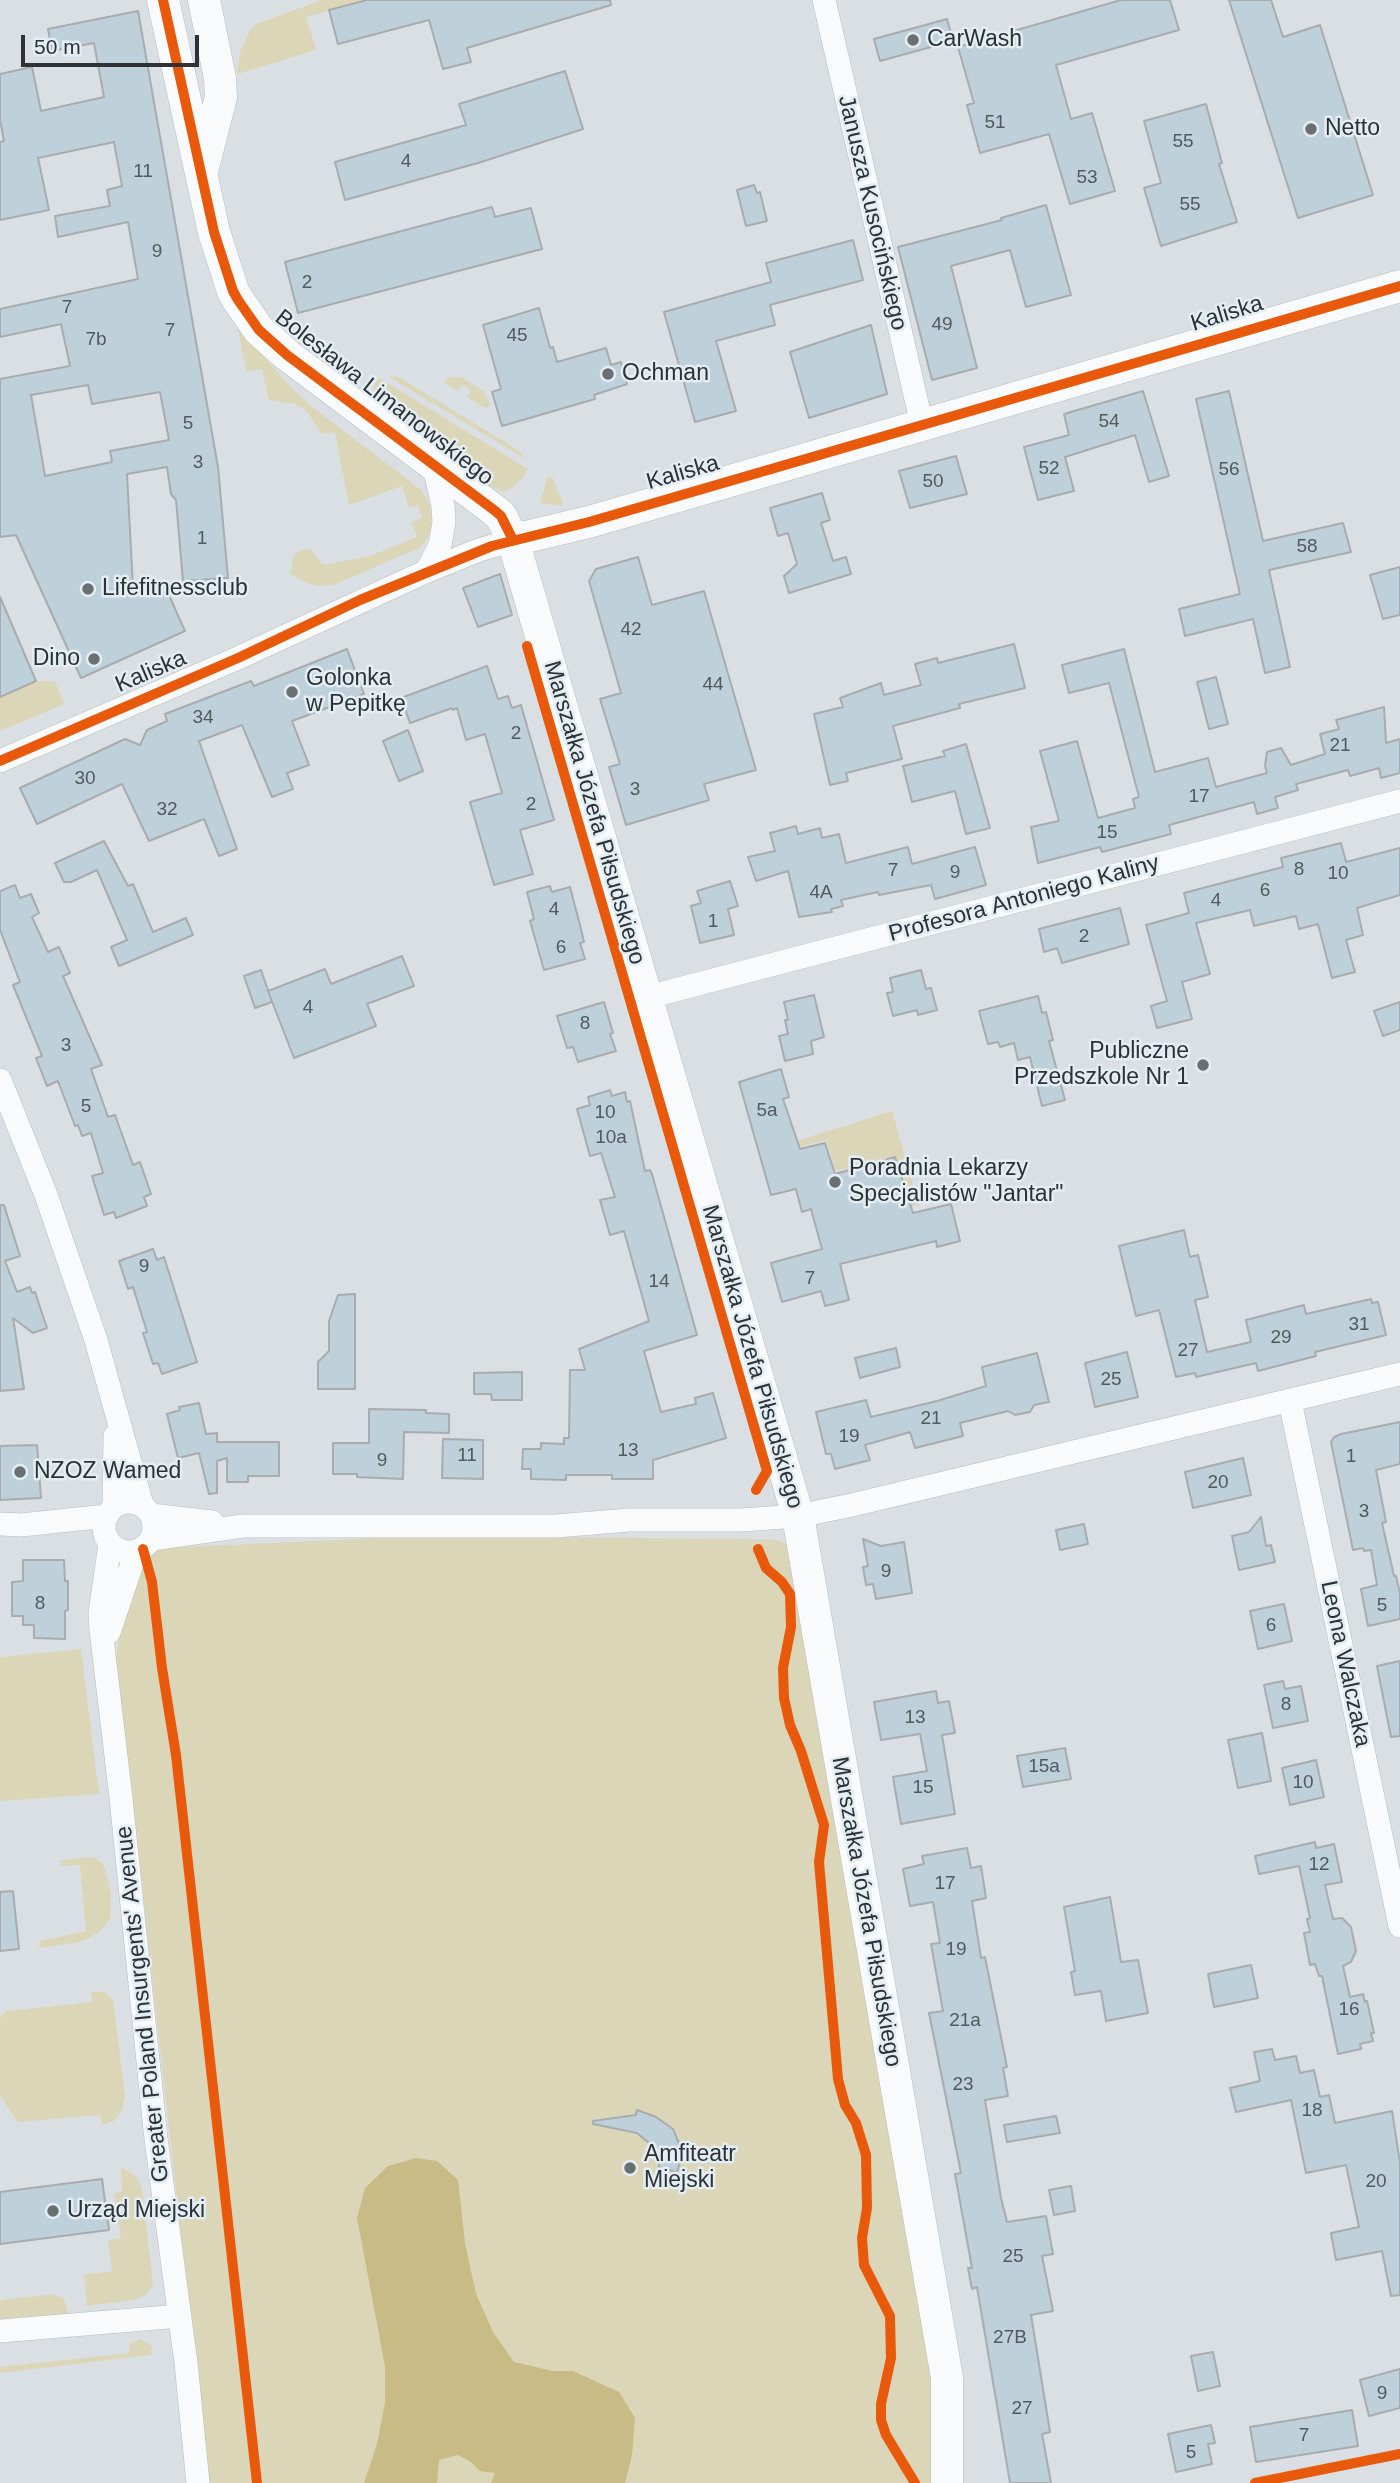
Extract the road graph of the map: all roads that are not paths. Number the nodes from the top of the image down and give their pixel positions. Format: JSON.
{"nodes":[{"id":1,"x":163,"y":0,"type":"edge"},
{"id":2,"x":204,"y":0,"type":"edge"},
{"id":3,"x":824,"y":0,"type":"edge"},
{"id":4,"x":201,"y":175,"type":"junction"},
{"id":5,"x":1400,"y":286,"type":"edge"},
{"id":6,"x":922,"y":425,"type":"junction"},
{"id":7,"x":434,"y":466,"type":"junction"},
{"id":8,"x":513,"y":540,"type":"junction"},
{"id":9,"x":427,"y":572,"type":"junction"},
{"id":10,"x":0,"y":761,"type":"edge"},
{"id":11,"x":1400,"y":801,"type":"edge"},
{"id":12,"x":648,"y":998,"type":"junction"},
{"id":13,"x":0,"y":1080,"type":"edge"},
{"id":14,"x":1400,"y":1374,"type":"edge"},
{"id":15,"x":1290,"y":1401,"type":"junction"},
{"id":16,"x":116,"y":1405,"type":"junction"},
{"id":17,"x":146,"y":1510,"type":"junction"},
{"id":18,"x":798,"y":1516,"type":"junction"},
{"id":19,"x":10,"y":1524,"type":"edge"},
{"id":20,"x":109,"y":1526,"type":"junction"},
{"id":21,"x":243,"y":1526,"type":"junction"},
{"id":22,"x":144,"y":1545,"type":"junction"},
{"id":23,"x":105,"y":1649,"type":"junction"},
{"id":24,"x":1400,"y":1926,"type":"edge"},
{"id":25,"x":180,"y":2316,"type":"junction"},
{"id":26,"x":0,"y":2331,"type":"edge"},
{"id":27,"x":198,"y":2483,"type":"edge"},
{"id":28,"x":947,"y":2483,"type":"edge"}],
"edges":[{"from":1,"to":4,"type":"street","name":"Bolesława Limanowskiego"},
{"from":2,"to":4,"type":"street"},
{"from":3,"to":6,"type":"street","name":"Janusza Kusocińskiego"},
{"from":4,"to":7,"type":"street","name":"Bolesława Limanowskiego"},
{"from":5,"to":6,"type":"street","name":"Kaliska"},
{"from":6,"to":8,"type":"street","name":"Kaliska"},
{"from":7,"to":8,"type":"street","name":"Bolesława Limanowskiego"},
{"from":7,"to":9,"type":"street"},
{"from":8,"to":9,"type":"street","name":"Kaliska"},
{"from":8,"to":12,"type":"street","name":"Marszałka Józefa Piłsudskiego"},
{"from":9,"to":10,"type":"street","name":"Kaliska"},
{"from":11,"to":12,"type":"street","name":"Profesora Antoniego Kaliny"},
{"from":12,"to":18,"type":"street","name":"Marszałka Józefa Piłsudskiego"},
{"from":13,"to":16,"type":"street","name":"Greater Poland Insurgents' Avenue"},
{"from":14,"to":15,"type":"street"},
{"from":15,"to":18,"type":"street"},
{"from":15,"to":24,"type":"street","name":"Leona Walczaka"},
{"from":16,"to":17,"type":"street","name":"Greater Poland Insurgents' Avenue"},
{"from":16,"to":20,"type":"street","name":"Greater Poland Insurgents' Avenue"},
{"from":17,"to":20,"type":"street"},
{"from":17,"to":21,"type":"street"},
{"from":17,"to":22,"type":"street"},
{"from":18,"to":21,"type":"street"},
{"from":18,"to":28,"type":"street","name":"Marszałka Józefa Piłsudskiego"},
{"from":19,"to":20,"type":"street"},
{"from":20,"to":22,"type":"street"},
{"from":20,"to":23,"type":"street","name":"Greater Poland Insurgents' Avenue"},
{"from":21,"to":22,"type":"street"},
{"from":22,"to":23,"type":"street","name":"Greater Poland Insurgents' Avenue"},
{"from":23,"to":25,"type":"street","name":"Greater Poland Insurgents' Avenue"},
{"from":25,"to":26,"type":"street"},
{"from":25,"to":27,"type":"street","name":"Greater Poland Insurgents' Avenue"}]}
